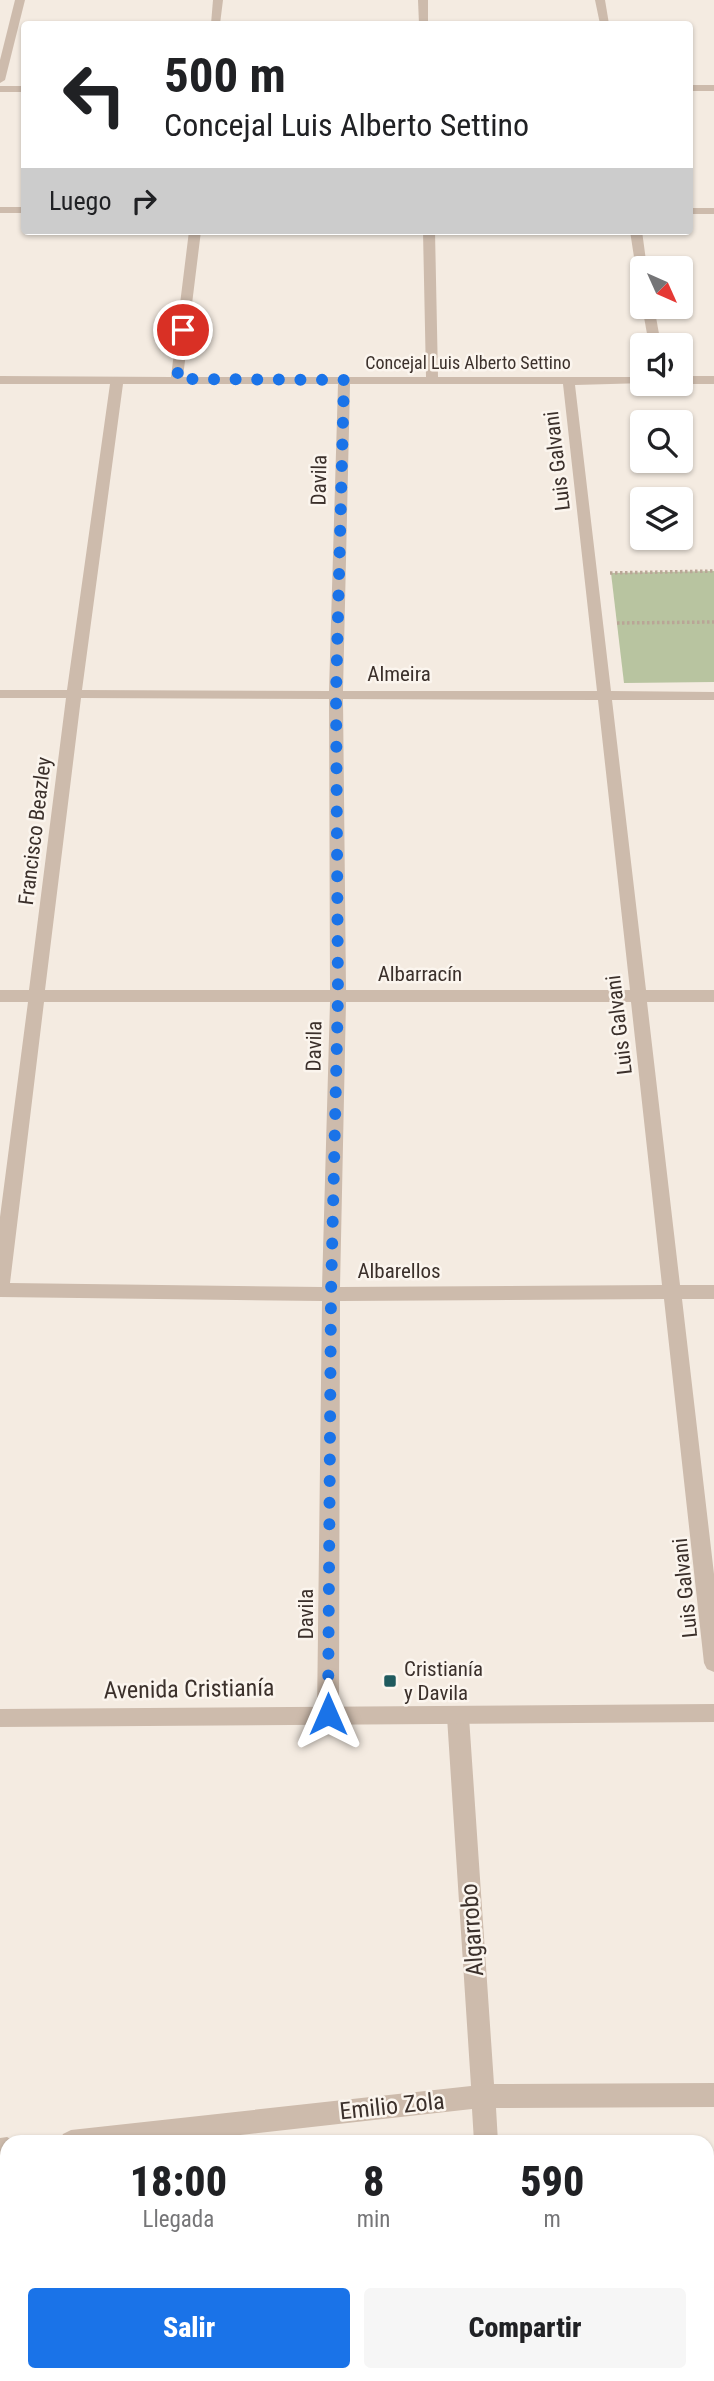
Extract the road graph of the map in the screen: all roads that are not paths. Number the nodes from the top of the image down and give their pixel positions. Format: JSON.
{"nodes":[{"id":1,"x":20,"y":0,"type":"edge"},
{"id":2,"x":218,"y":0,"type":"edge"},
{"id":3,"x":423,"y":0,"type":"edge"},
{"id":4,"x":600,"y":0,"type":"edge"},
{"id":5,"x":216,"y":21,"type":"edge"},
{"id":6,"x":424,"y":21,"type":"edge"},
{"id":7,"x":604,"y":21,"type":"edge"},
{"id":8,"x":0,"y":79,"type":"edge"},
{"id":9,"x":693,"y":88,"type":"edge"},
{"id":10,"x":714,"y":88,"type":"edge"},
{"id":11,"x":0,"y":89,"type":"edge"},
{"id":12,"x":21,"y":89,"type":"edge"},
{"id":13,"x":0,"y":210,"type":"edge"},
{"id":14,"x":21,"y":210,"type":"edge"},
{"id":15,"x":693,"y":211,"type":"edge"},
{"id":16,"x":714,"y":211,"type":"edge"},
{"id":17,"x":195,"y":235,"type":"edge"},
{"id":18,"x":429,"y":235,"type":"edge"},
{"id":19,"x":637,"y":235,"type":"edge"},
{"id":20,"x":640,"y":256,"type":"edge"},
{"id":21,"x":177,"y":379,"type":"junction"},
{"id":22,"x":0,"y":380,"type":"edge"},
{"id":23,"x":117,"y":380,"type":"junction"},
{"id":24,"x":344,"y":380,"type":"junction"},
{"id":25,"x":432,"y":380,"type":"junction"},
{"id":26,"x":693,"y":380,"type":"edge"},
{"id":27,"x":714,"y":380,"type":"edge"},
{"id":28,"x":569,"y":381,"type":"junction"},
{"id":29,"x":630,"y":381,"type":"edge"},
{"id":30,"x":0,"y":694,"type":"edge"},
{"id":31,"x":74,"y":694,"type":"junction"},
{"id":32,"x":336,"y":695,"type":"junction"},
{"id":33,"x":602,"y":696,"type":"junction"},
{"id":34,"x":714,"y":696,"type":"edge"},
{"id":35,"x":35,"y":995,"type":"junction"},
{"id":36,"x":338,"y":995,"type":"junction"},
{"id":37,"x":0,"y":996,"type":"edge"},
{"id":38,"x":637,"y":996,"type":"junction"},
{"id":39,"x":714,"y":996,"type":"edge"},
{"id":40,"x":0,"y":1289,"type":"edge"},
{"id":41,"x":673,"y":1292,"type":"junction"},
{"id":42,"x":714,"y":1292,"type":"edge"},
{"id":43,"x":331,"y":1294,"type":"junction"},
{"id":44,"x":714,"y":1663,"type":"edge"},
{"id":45,"x":714,"y":1713,"type":"edge"},
{"id":46,"x":328,"y":1714,"type":"junction"},
{"id":47,"x":458,"y":1717,"type":"junction"},
{"id":48,"x":0,"y":1718,"type":"edge"},
{"id":49,"x":714,"y":2095,"type":"edge"},
{"id":50,"x":483,"y":2096,"type":"junction"},
{"id":51,"x":134,"y":2135,"type":"edge"},
{"id":52,"x":485,"y":2135,"type":"edge"}],
"edges":[{"from":1,"to":8,"type":"street"},
{"from":2,"to":5,"type":"street"},
{"from":3,"to":6,"type":"street"},
{"from":4,"to":7,"type":"street"},
{"from":9,"to":10,"type":"street"},
{"from":11,"to":12,"type":"street"},
{"from":13,"to":14,"type":"street"},
{"from":15,"to":16,"type":"street"},
{"from":17,"to":21,"type":"street"},
{"from":18,"to":25,"type":"street"},
{"from":19,"to":20,"type":"street"},
{"from":21,"to":23,"type":"street","name":"Concejal Luis Alberto Settino"},
{"from":21,"to":24,"type":"street","name":"Concejal Luis Alberto Settino"},
{"from":22,"to":23,"type":"street","name":"Concejal Luis Alberto Settino"},
{"from":23,"to":31,"type":"street","name":"Francisco Beazley"},
{"from":24,"to":25,"type":"street","name":"Concejal Luis Alberto Settino"},
{"from":24,"to":32,"type":"street","name":"Davila"},
{"from":25,"to":28,"type":"street","name":"Concejal Luis Alberto Settino"},
{"from":26,"to":27,"type":"street"},
{"from":28,"to":29,"type":"street","name":"Concejal Luis Alberto Settino"},
{"from":28,"to":33,"type":"street","name":"Luis Galvani"},
{"from":30,"to":31,"type":"street","name":"Almeira"},
{"from":31,"to":32,"type":"street","name":"Almeira"},
{"from":31,"to":35,"type":"street","name":"Francisco Beazley"},
{"from":32,"to":33,"type":"street","name":"Almeira"},
{"from":32,"to":36,"type":"street","name":"Davila"},
{"from":33,"to":34,"type":"street","name":"Almeira"},
{"from":33,"to":38,"type":"street","name":"Luis Galvani"},
{"from":35,"to":36,"type":"street","name":"Albarracín"},
{"from":35,"to":37,"type":"street","name":"Albarracín"},
{"from":35,"to":40,"type":"street","name":"Francisco Beazley"},
{"from":36,"to":38,"type":"street","name":"Albarracín"},
{"from":36,"to":43,"type":"street","name":"Davila"},
{"from":38,"to":39,"type":"street","name":"Albarracín"},
{"from":38,"to":41,"type":"street","name":"Luis Galvani"},
{"from":40,"to":43,"type":"street","name":"Albarellos"},
{"from":41,"to":42,"type":"street","name":"Albarellos"},
{"from":41,"to":43,"type":"street","name":"Albarellos"},
{"from":41,"to":44,"type":"street","name":"Luis Galvani"},
{"from":43,"to":46,"type":"street","name":"Davila"},
{"from":45,"to":47,"type":"street","name":"Avenida Cristianía"},
{"from":46,"to":47,"type":"street","name":"Avenida Cristianía"},
{"from":46,"to":48,"type":"street","name":"Avenida Cristianía"},
{"from":47,"to":50,"type":"street","name":"Algarrobo"},
{"from":49,"to":50,"type":"street","name":"Emilio Zola"},
{"from":50,"to":51,"type":"street","name":"Emilio Zola"},
{"from":50,"to":52,"type":"street","name":"Algarrobo"}]}
